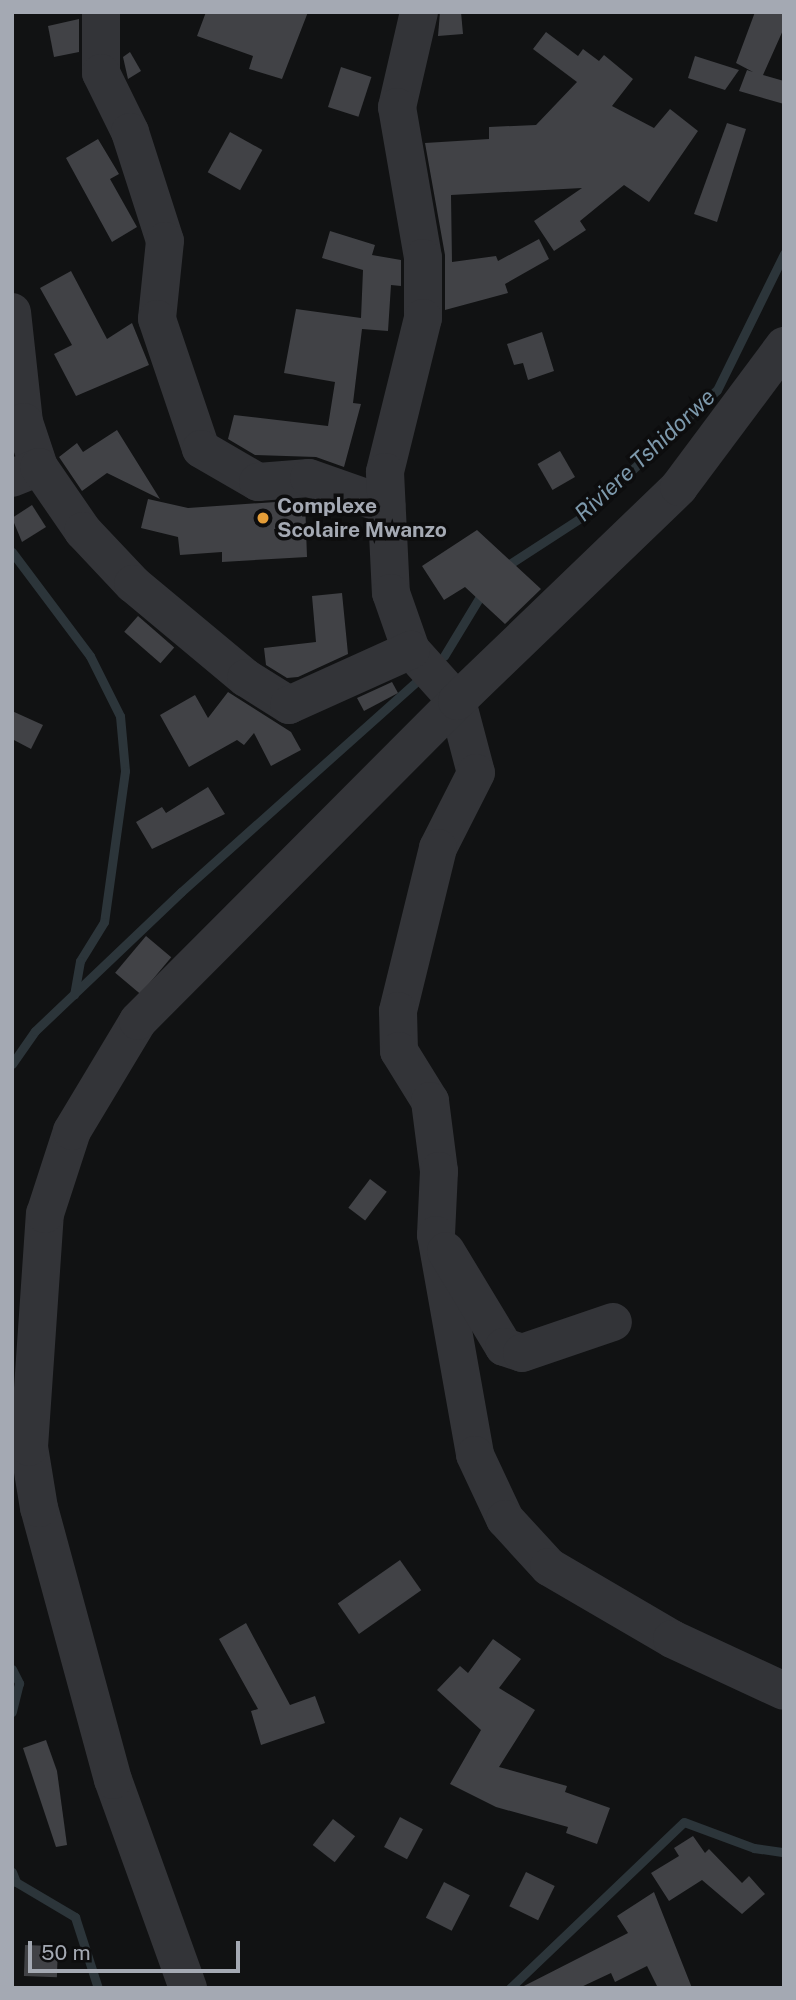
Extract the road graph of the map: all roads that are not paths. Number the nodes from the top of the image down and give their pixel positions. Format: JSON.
{"nodes":[{"id":1,"x":101,"y":12,"type":"edge"},
{"id":2,"x":419,"y":12,"type":"edge"},
{"id":3,"x":12,"y":312,"type":"edge"},
{"id":4,"x":778,"y":367,"type":"edge"},
{"id":5,"x":26,"y":472,"type":"edge"},
{"id":6,"x":386,"y":505,"type":"junction"},
{"id":7,"x":411,"y":650,"type":"junction"},
{"id":8,"x":457,"y":701,"type":"junction"},
{"id":9,"x":436,"y":1235,"type":"junction"},
{"id":10,"x":613,"y":1322,"type":"dead end"},
{"id":11,"x":784,"y":1691,"type":"edge"},
{"id":12,"x":188,"y":1988,"type":"edge"}],
"edges":[{"from":1,"to":6,"type":"street"},
{"from":2,"to":6,"type":"street"},
{"from":3,"to":5,"type":"street"},
{"from":4,"to":8,"type":"street"},
{"from":5,"to":7,"type":"street"},
{"from":6,"to":7,"type":"street"},
{"from":7,"to":8,"type":"street"},
{"from":8,"to":9,"type":"street"},
{"from":8,"to":12,"type":"street"},
{"from":9,"to":10,"type":"street"},
{"from":9,"to":11,"type":"street"}]}
